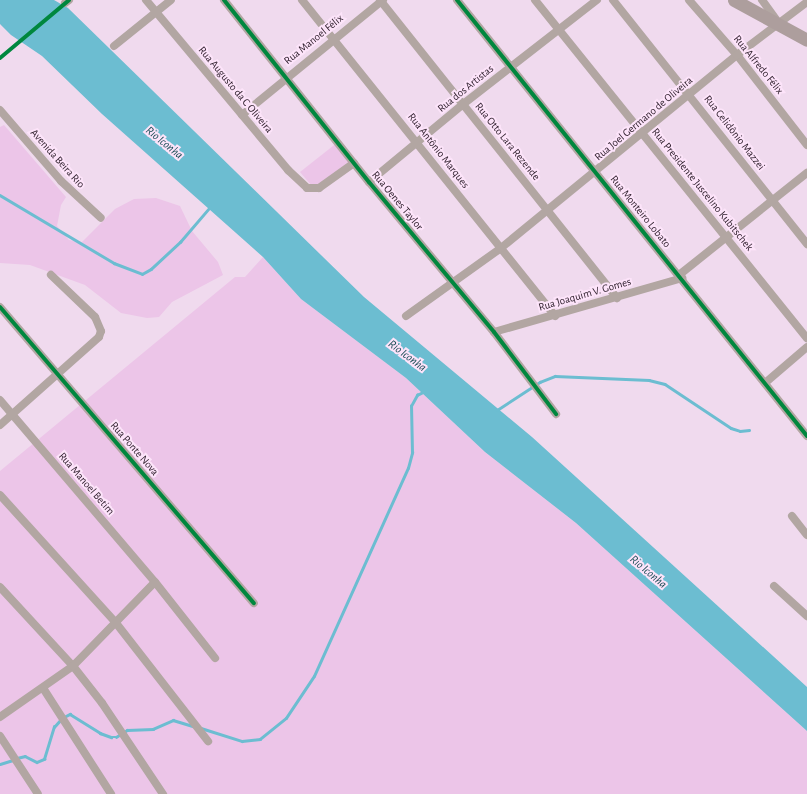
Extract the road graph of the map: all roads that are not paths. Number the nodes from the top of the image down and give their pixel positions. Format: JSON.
{"nodes":[{"id":1,"x":146,"y":0,"type":"edge"},
{"id":2,"x":172,"y":0,"type":"edge"},
{"id":3,"x":224,"y":0,"type":"edge"},
{"id":4,"x":302,"y":0,"type":"edge"},
{"id":5,"x":457,"y":0,"type":"edge"},
{"id":6,"x":534,"y":0,"type":"edge"},
{"id":7,"x":596,"y":0,"type":"edge"},
{"id":8,"x":613,"y":0,"type":"edge"},
{"id":9,"x":689,"y":0,"type":"edge"},
{"id":10,"x":734,"y":0,"type":"edge"},
{"id":11,"x":762,"y":0,"type":"edge"},
{"id":12,"x":382,"y":1,"type":"edge"},
{"id":13,"x":807,"y":2,"type":"edge"},
{"id":14,"x":156,"y":12,"type":"junction"},
{"id":15,"x":779,"y":23,"type":"junction"},
{"id":16,"x":559,"y":30,"type":"junction"},
{"id":17,"x":334,"y":38,"type":"junction"},
{"id":18,"x":807,"y":40,"type":"edge"},
{"id":19,"x":114,"y":46,"type":"dead end"},
{"id":20,"x":737,"y":55,"type":"junction"},
{"id":21,"x":510,"y":68,"type":"junction"},
{"id":22,"x":286,"y":77,"type":"junction"},
{"id":23,"x":689,"y":94,"type":"junction"},
{"id":24,"x":462,"y":105,"type":"junction"},
{"id":25,"x":0,"y":110,"type":"edge"},
{"id":26,"x":242,"y":115,"type":"junction"},
{"id":27,"x":643,"y":134,"type":"junction"},
{"id":28,"x":418,"y":143,"type":"junction"},
{"id":29,"x":807,"y":145,"type":"edge"},
{"id":30,"x":354,"y":163,"type":"junction"},
{"id":31,"x":596,"y":171,"type":"junction"},
{"id":32,"x":807,"y":173,"type":"edge"},
{"id":33,"x":369,"y":182,"type":"junction"},
{"id":34,"x":773,"y":201,"type":"junction"},
{"id":35,"x":548,"y":209,"type":"junction"},
{"id":36,"x":101,"y":218,"type":"dead end"},
{"id":37,"x":727,"y":240,"type":"junction"},
{"id":38,"x":807,"y":244,"type":"edge"},
{"id":39,"x":501,"y":248,"type":"junction"},
{"id":40,"x":50,"y":275,"type":"dead end"},
{"id":41,"x":681,"y":277,"type":"junction"},
{"id":42,"x":455,"y":284,"type":"junction"},
{"id":43,"x":617,"y":298,"type":"junction"},
{"id":44,"x":0,"y":307,"type":"edge"},
{"id":45,"x":406,"y":316,"type":"dead end"},
{"id":46,"x":555,"y":316,"type":"junction"},
{"id":47,"x":494,"y":332,"type":"junction"},
{"id":48,"x":807,"y":338,"type":"edge"},
{"id":49,"x":807,"y":347,"type":"edge"},
{"id":50,"x":58,"y":375,"type":"junction"},
{"id":51,"x":765,"y":383,"type":"junction"},
{"id":52,"x":0,"y":400,"type":"edge"},
{"id":53,"x":12,"y":414,"type":"junction"},
{"id":54,"x":556,"y":414,"type":"dead end"},
{"id":55,"x":0,"y":425,"type":"edge"},
{"id":56,"x":807,"y":436,"type":"edge"},
{"id":57,"x":0,"y":495,"type":"edge"},
{"id":58,"x":792,"y":516,"type":"dead end"},
{"id":59,"x":807,"y":535,"type":"edge"},
{"id":60,"x":155,"y":582,"type":"junction"},
{"id":61,"x":774,"y":586,"type":"dead end"},
{"id":62,"x":0,"y":587,"type":"edge"},
{"id":63,"x":254,"y":603,"type":"dead end"},
{"id":64,"x":807,"y":616,"type":"edge"},
{"id":65,"x":116,"y":624,"type":"junction"},
{"id":66,"x":215,"y":658,"type":"dead end"},
{"id":67,"x":73,"y":666,"type":"junction"},
{"id":68,"x":43,"y":688,"type":"junction"},
{"id":69,"x":0,"y":717,"type":"edge"},
{"id":70,"x":0,"y":736,"type":"edge"},
{"id":71,"x":208,"y":741,"type":"dead end"},
{"id":72,"x":38,"y":794,"type":"edge"},
{"id":73,"x":111,"y":794,"type":"edge"},
{"id":74,"x":163,"y":794,"type":"edge"}],
"edges":[{"from":1,"to":14,"type":"street","name":"Rua Augusto da C Oliveira"},
{"from":2,"to":14,"type":"street"},
{"from":3,"to":22,"type":"street","name":"Rua Oenes Taylor"},
{"from":4,"to":17,"type":"street","name":"Rua Antônio Marques"},
{"from":5,"to":21,"type":"street","name":"Rua Monteiro Lobato"},
{"from":6,"to":16,"type":"street","name":"Rua Presidente Juscelino Kubitschek"},
{"from":7,"to":16,"type":"street","name":"Rua dos Artistas"},
{"from":8,"to":23,"type":"street","name":"Rua Celidônio Mazzei"},
{"from":9,"to":20,"type":"street","name":"Rua Alfredo Félix"},
{"from":10,"to":15,"type":"main road"},
{"from":11,"to":15,"type":"street"},
{"from":12,"to":17,"type":"street","name":"Rua Manoel Félix"},
{"from":12,"to":24,"type":"street","name":"Rua Otto Lara Rezende"},
{"from":13,"to":15,"type":"street","name":"Rua Joel Germano de Oliveira"},
{"from":14,"to":19,"type":"street"},
{"from":14,"to":26,"type":"street","name":"Rua Augusto da C Oliveira"},
{"from":15,"to":18,"type":"main road"},
{"from":15,"to":20,"type":"street","name":"Rua Joel Germano de Oliveira"},
{"from":16,"to":21,"type":"street","name":"Rua dos Artistas"},
{"from":16,"to":27,"type":"street","name":"Rua Presidente Juscelino Kubitschek"},
{"from":17,"to":22,"type":"street","name":"Rua Manoel Félix"},
{"from":17,"to":28,"type":"street","name":"Rua Antônio Marques"},
{"from":20,"to":23,"type":"street","name":"Rua Joel Germano de Oliveira"},
{"from":20,"to":29,"type":"street","name":"Rua Alfredo Félix"},
{"from":21,"to":24,"type":"street","name":"Rua dos Artistas"},
{"from":21,"to":31,"type":"street","name":"Rua Monteiro Lobato"},
{"from":22,"to":26,"type":"street","name":"Rua Manoel Félix"},
{"from":22,"to":30,"type":"street","name":"Rua Oenes Taylor"},
{"from":23,"to":27,"type":"street","name":"Rua Joel Germano de Oliveira"},
{"from":23,"to":34,"type":"street","name":"Rua Celidônio Mazzei"},
{"from":24,"to":28,"type":"street","name":"Rua dos Artistas"},
{"from":24,"to":35,"type":"street","name":"Rua Otto Lara Rezende"},
{"from":25,"to":36,"type":"street","name":"Avenida Beira Rio"},
{"from":26,"to":30,"type":"street","name":"Rua Augusto da C Oliveira"},
{"from":27,"to":31,"type":"street","name":"Rua Joel Germano de Oliveira"},
{"from":27,"to":37,"type":"street","name":"Rua Presidente Juscelino Kubitschek"},
{"from":28,"to":33,"type":"street","name":"Rua dos Artistas"},
{"from":28,"to":39,"type":"street","name":"Rua Antônio Marques"},
{"from":30,"to":33,"type":"street","name":"Rua Oenes Taylor"},
{"from":31,"to":35,"type":"street","name":"Rua Joel Germano de Oliveira"},
{"from":31,"to":41,"type":"street","name":"Rua Monteiro Lobato"},
{"from":32,"to":34,"type":"street","name":"Rua Joaquim V. Gomes"},
{"from":33,"to":42,"type":"street","name":"Rua Oenes Taylor"},
{"from":34,"to":37,"type":"street","name":"Rua Joaquim V. Gomes"},
{"from":34,"to":38,"type":"street","name":"Rua Celidônio Mazzei"},
{"from":35,"to":39,"type":"street","name":"Rua Joel Germano de Oliveira"},
{"from":35,"to":43,"type":"street","name":"Rua Otto Lara Rezende"},
{"from":37,"to":41,"type":"street","name":"Rua Joaquim V. Gomes"},
{"from":37,"to":48,"type":"street","name":"Rua Presidente Juscelino Kubitschek"},
{"from":39,"to":42,"type":"street","name":"Rua Joel Germano de Oliveira"},
{"from":39,"to":46,"type":"street","name":"Rua Antônio Marques"},
{"from":40,"to":50,"type":"street"},
{"from":41,"to":43,"type":"street","name":"Rua Joaquim V. Gomes"},
{"from":41,"to":51,"type":"street","name":"Rua Monteiro Lobato"},
{"from":42,"to":45,"type":"street","name":"Rua Joel Germano de Oliveira"},
{"from":42,"to":47,"type":"street","name":"Rua Oenes Taylor"},
{"from":43,"to":46,"type":"street","name":"Rua Joaquim V. Gomes"},
{"from":44,"to":50,"type":"street","name":"Rua Ponte Nova"},
{"from":46,"to":47,"type":"street","name":"Rua Joaquim V. Gomes"},
{"from":47,"to":54,"type":"street","name":"Rua Oenes Taylor"},
{"from":49,"to":51,"type":"street"},
{"from":50,"to":53,"type":"street"},
{"from":50,"to":63,"type":"street","name":"Rua Ponte Nova"},
{"from":51,"to":56,"type":"street","name":"Rua Monteiro Lobato"},
{"from":52,"to":53,"type":"street","name":"Rua Manoel Betim"},
{"from":53,"to":55,"type":"street"},
{"from":53,"to":60,"type":"street","name":"Rua Manoel Betim"},
{"from":57,"to":65,"type":"street"},
{"from":58,"to":59,"type":"street"},
{"from":60,"to":65,"type":"street"},
{"from":60,"to":66,"type":"street","name":"Rua Manoel Betim"},
{"from":61,"to":64,"type":"street"},
{"from":62,"to":67,"type":"street"},
{"from":65,"to":67,"type":"street"},
{"from":65,"to":71,"type":"street"},
{"from":67,"to":68,"type":"street"},
{"from":67,"to":74,"type":"street"},
{"from":68,"to":69,"type":"street"},
{"from":68,"to":73,"type":"street"},
{"from":70,"to":72,"type":"street"}]}
